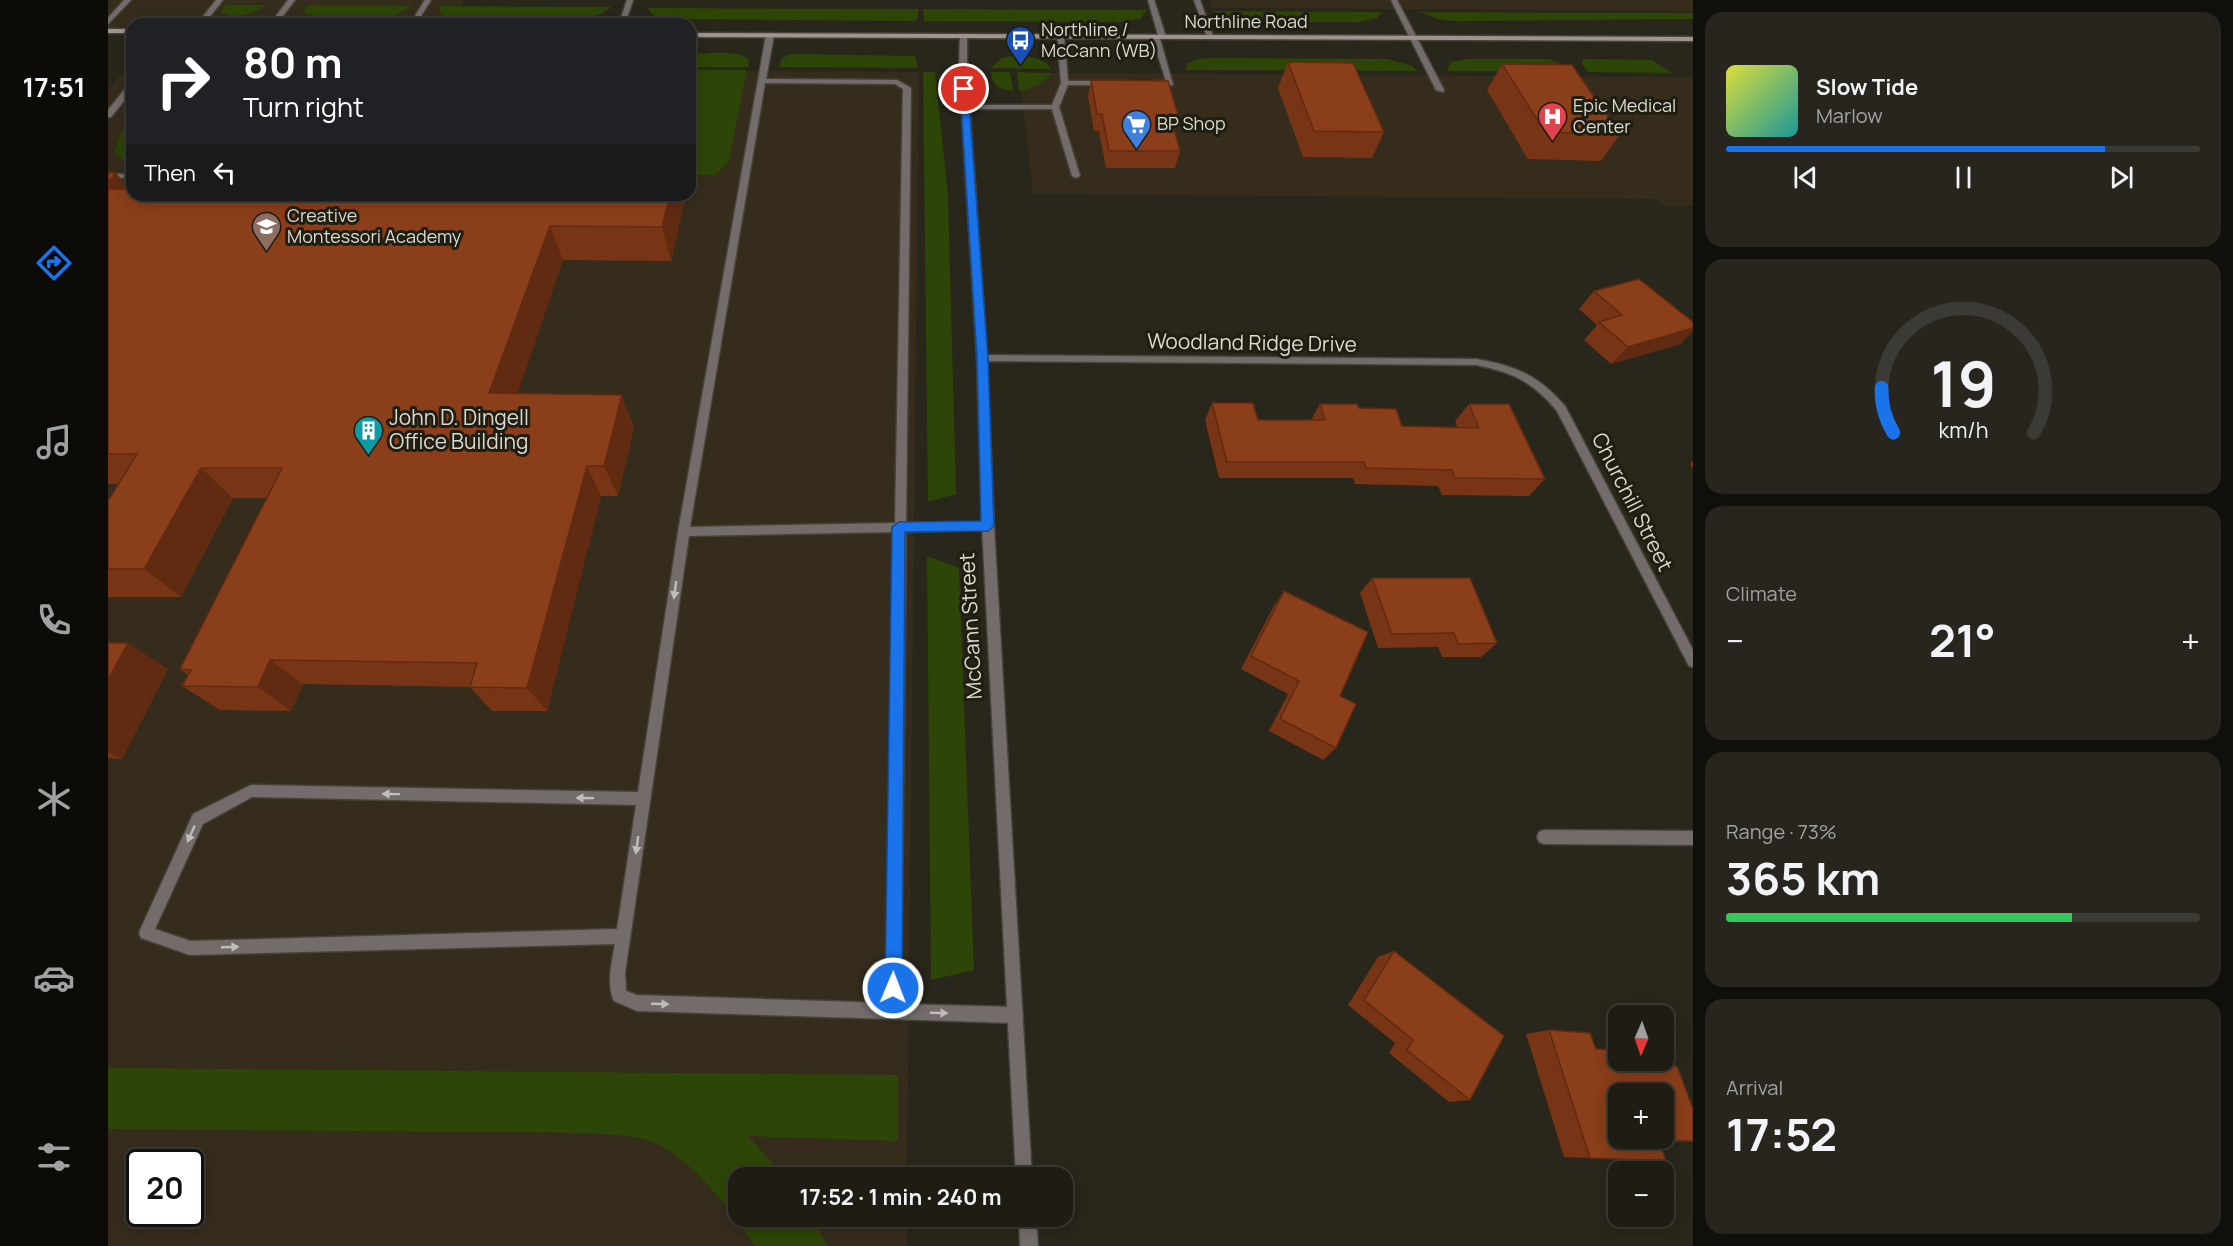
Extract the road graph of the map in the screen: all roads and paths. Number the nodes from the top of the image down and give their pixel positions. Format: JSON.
{"nodes":[{"id":1,"x":128,"y":0,"type":"edge"},
{"id":2,"x":220,"y":0,"type":"edge"},
{"id":3,"x":292,"y":0,"type":"edge"},
{"id":4,"x":428,"y":0,"type":"edge"},
{"id":5,"x":630,"y":0,"type":"edge"},
{"id":6,"x":1151,"y":0,"type":"edge"},
{"id":7,"x":1197,"y":0,"type":"edge"},
{"id":8,"x":1394,"y":0,"type":"edge"},
{"id":9,"x":205,"y":18,"type":"edge"},
{"id":10,"x":278,"y":18,"type":"edge"},
{"id":11,"x":417,"y":18,"type":"edge"},
{"id":12,"x":624,"y":18,"type":"edge"},
{"id":13,"x":108,"y":22,"type":"edge"},
{"id":14,"x":108,"y":31,"type":"edge"},
{"id":15,"x":126,"y":31,"type":"edge"},
{"id":16,"x":696,"y":35,"type":"edge"},
{"id":17,"x":770,"y":35,"type":"junction"},
{"id":18,"x":963,"y":36,"type":"junction"},
{"id":19,"x":1060,"y":36,"type":"junction"},
{"id":20,"x":1159,"y":37,"type":"junction"},
{"id":21,"x":1211,"y":37,"type":"junction"},
{"id":22,"x":1414,"y":38,"type":"junction"},
{"id":23,"x":1693,"y":39,"type":"edge"},
{"id":24,"x":762,"y":81,"type":"junction"},
{"id":25,"x":1065,"y":83,"type":"junction"},
{"id":26,"x":1111,"y":83,"type":"edge"},
{"id":27,"x":1146,"y":83,"type":"edge"},
{"id":28,"x":1440,"y":90,"type":"dead end"},
{"id":29,"x":126,"y":93,"type":"edge"},
{"id":30,"x":966,"y":107,"type":"junction"},
{"id":31,"x":1055,"y":107,"type":"junction"},
{"id":32,"x":108,"y":115,"type":"edge"},
{"id":33,"x":108,"y":176,"type":"edge"},
{"id":34,"x":126,"y":176,"type":"edge"},
{"id":35,"x":1076,"y":176,"type":"dead end"},
{"id":36,"x":982,"y":358,"type":"junction"},
{"id":37,"x":1519,"y":372,"type":"joint"},
{"id":38,"x":988,"y":526,"type":"junction"},
{"id":39,"x":899,"y":527,"type":"junction"},
{"id":40,"x":684,"y":532,"type":"junction"},
{"id":41,"x":1693,"y":662,"type":"edge"},
{"id":42,"x":644,"y":799,"type":"junction"},
{"id":43,"x":1544,"y":837,"type":"dead end"},
{"id":44,"x":1693,"y":838,"type":"edge"},
{"id":45,"x":624,"y":936,"type":"junction"},
{"id":46,"x":893,"y":1011,"type":"junction"},
{"id":47,"x":1015,"y":1015,"type":"junction"},
{"id":48,"x":1023,"y":1167,"type":"edge"},
{"id":49,"x":1028,"y":1227,"type":"edge"},
{"id":50,"x":1029,"y":1246,"type":"edge"}],
"edges":[{"from":1,"to":13,"type":"street"},
{"from":2,"to":9,"type":"street"},
{"from":3,"to":10,"type":"street"},
{"from":4,"to":11,"type":"street"},
{"from":5,"to":12,"type":"street"},
{"from":6,"to":20,"type":"street"},
{"from":7,"to":21,"type":"street"},
{"from":8,"to":22,"type":"street"},
{"from":14,"to":15,"type":"main road"},
{"from":16,"to":17,"type":"main road","name":"Northline Road"},
{"from":17,"to":18,"type":"main road","name":"Northline Road"},
{"from":17,"to":24,"type":"street"},
{"from":18,"to":19,"type":"main road","name":"Northline Road"},
{"from":18,"to":30,"type":"street","name":"McCann Street"},
{"from":19,"to":20,"type":"main road","name":"Northline Road"},
{"from":19,"to":25,"type":"street"},
{"from":20,"to":21,"type":"main road","name":"Northline Road"},
{"from":20,"to":27,"type":"street"},
{"from":21,"to":22,"type":"main road","name":"Northline Road"},
{"from":22,"to":23,"type":"main road","name":"Northline Road"},
{"from":22,"to":28,"type":"street"},
{"from":24,"to":39,"type":"street"},
{"from":24,"to":40,"type":"street"},
{"from":25,"to":26,"type":"street"},
{"from":25,"to":31,"type":"street"},
{"from":29,"to":32,"type":"street"},
{"from":30,"to":31,"type":"street"},
{"from":30,"to":36,"type":"street","name":"McCann Street"},
{"from":31,"to":35,"type":"street"},
{"from":33,"to":34,"type":"street"},
{"from":36,"to":37,"type":"street","name":"Woodland Ridge Drive"},
{"from":36,"to":38,"type":"street","name":"McCann Street"},
{"from":37,"to":41,"type":"street","name":"Churchill Street"},
{"from":38,"to":39,"type":"street"},
{"from":38,"to":47,"type":"street","name":"McCann Street"},
{"from":39,"to":40,"type":"street"},
{"from":39,"to":46,"type":"street"},
{"from":40,"to":42,"type":"street","one_way":true},
{"from":42,"to":45,"type":"street","one_way":true},
{"from":42,"to":45,"type":"street","one_way":true},
{"from":43,"to":44,"type":"street"},
{"from":45,"to":46,"type":"street","one_way":true},
{"from":46,"to":47,"type":"street","one_way":true},
{"from":47,"to":48,"type":"street","name":"McCann Street"},
{"from":49,"to":50,"type":"street"}]}
